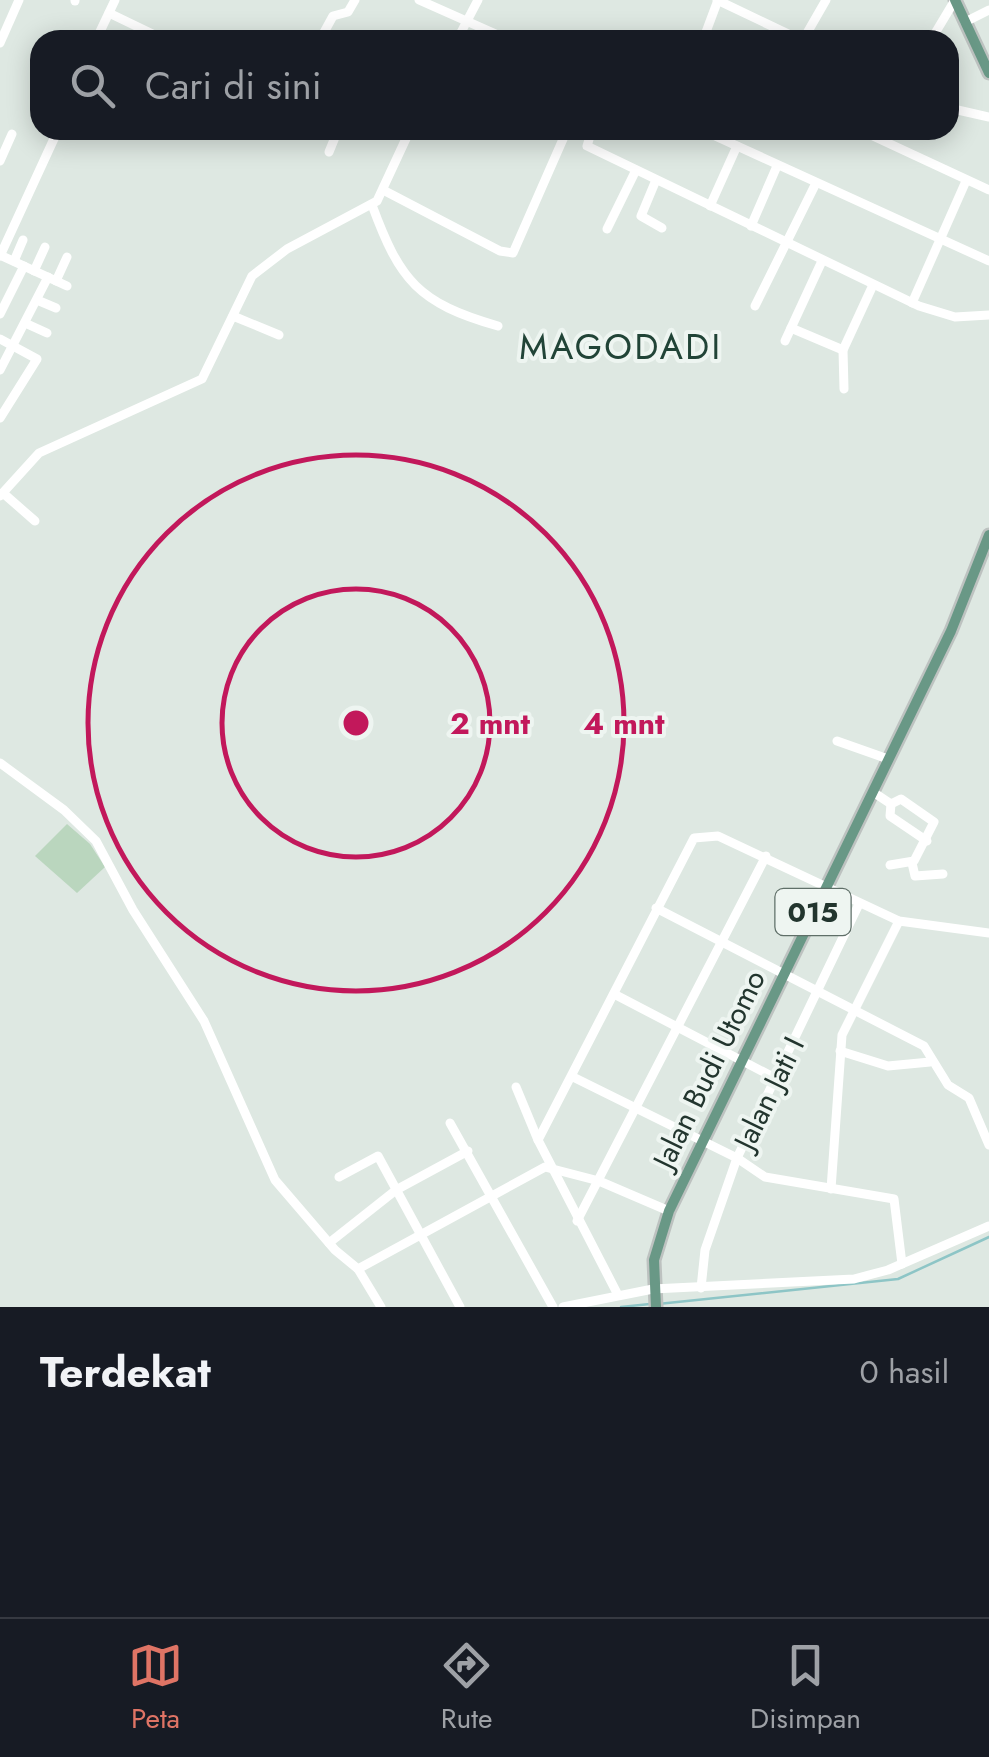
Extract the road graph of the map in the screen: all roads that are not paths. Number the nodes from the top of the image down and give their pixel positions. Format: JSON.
{"nodes":[{"id":1,"x":19,"y":0,"type":"edge"},
{"id":2,"x":115,"y":0,"type":"edge"},
{"id":3,"x":355,"y":0,"type":"edge"},
{"id":4,"x":418,"y":0,"type":"edge"},
{"id":5,"x":478,"y":0,"type":"edge"},
{"id":6,"x":826,"y":0,"type":"edge"},
{"id":7,"x":955,"y":0,"type":"edge"},
{"id":8,"x":723,"y":1,"type":"edge"},
{"id":9,"x":989,"y":10,"type":"edge"},
{"id":10,"x":109,"y":13,"type":"junction"},
{"id":11,"x":467,"y":20,"type":"junction"},
{"id":12,"x":965,"y":22,"type":"junction"},
{"id":13,"x":773,"y":28,"type":"joint"},
{"id":14,"x":101,"y":30,"type":"edge"},
{"id":15,"x":144,"y":30,"type":"edge"},
{"id":16,"x":326,"y":30,"type":"edge"},
{"id":17,"x":462,"y":30,"type":"edge"},
{"id":18,"x":488,"y":30,"type":"edge"},
{"id":19,"x":708,"y":30,"type":"edge"},
{"id":20,"x":778,"y":30,"type":"edge"},
{"id":21,"x":808,"y":30,"type":"edge"},
{"id":22,"x":937,"y":30,"type":"edge"},
{"id":23,"x":0,"y":43,"type":"edge"},
{"id":24,"x":985,"y":53,"type":"edge"},
{"id":25,"x":989,"y":73,"type":"edge"},
{"id":26,"x":959,"y":110,"type":"edge"},
{"id":27,"x":989,"y":117,"type":"edge"},
{"id":28,"x":12,"y":134,"type":"dead end"},
{"id":29,"x":53,"y":140,"type":"edge"},
{"id":30,"x":334,"y":140,"type":"edge"},
{"id":31,"x":406,"y":140,"type":"edge"},
{"id":32,"x":563,"y":140,"type":"edge"},
{"id":33,"x":589,"y":140,"type":"edge"},
{"id":34,"x":730,"y":140,"type":"edge"},
{"id":35,"x":881,"y":140,"type":"edge"},
{"id":36,"x":737,"y":146,"type":"junction"},
{"id":37,"x":329,"y":152,"type":"dead end"},
{"id":38,"x":0,"y":160,"type":"edge"},
{"id":39,"x":777,"y":166,"type":"junction"},
{"id":40,"x":636,"y":170,"type":"junction"},
{"id":41,"x":656,"y":180,"type":"junction"},
{"id":42,"x":966,"y":181,"type":"junction"},
{"id":43,"x":816,"y":183,"type":"junction"},
{"id":44,"x":989,"y":190,"type":"edge"},
{"id":45,"x":384,"y":191,"type":"junction"},
{"id":46,"x":372,"y":205,"type":"junction"},
{"id":47,"x":710,"y":206,"type":"junction"},
{"id":48,"x":751,"y":226,"type":"junction"},
{"id":49,"x":662,"y":228,"type":"dead end"},
{"id":50,"x":5,"y":229,"type":"edge"},
{"id":51,"x":607,"y":229,"type":"dead end"},
{"id":52,"x":23,"y":240,"type":"dead end"},
{"id":53,"x":940,"y":240,"type":"junction"},
{"id":54,"x":786,"y":245,"type":"junction"},
{"id":55,"x":44,"y":247,"type":"dead end"},
{"id":56,"x":0,"y":255,"type":"edge"},
{"id":57,"x":67,"y":257,"type":"dead end"},
{"id":58,"x":822,"y":261,"type":"junction"},
{"id":59,"x":989,"y":261,"type":"edge"},
{"id":60,"x":24,"y":266,"type":"junction"},
{"id":61,"x":52,"y":279,"type":"junction"},
{"id":62,"x":873,"y":285,"type":"junction"},
{"id":63,"x":67,"y":286,"type":"dead end"},
{"id":64,"x":37,"y":300,"type":"junction"},
{"id":65,"x":912,"y":303,"type":"junction"},
{"id":66,"x":755,"y":306,"type":"dead end"},
{"id":67,"x":56,"y":308,"type":"dead end"},
{"id":68,"x":0,"y":314,"type":"edge"},
{"id":69,"x":989,"y":315,"type":"edge"},
{"id":70,"x":233,"y":316,"type":"junction"},
{"id":71,"x":25,"y":323,"type":"junction"},
{"id":72,"x":498,"y":326,"type":"dead end"},
{"id":73,"x":791,"y":328,"type":"junction"},
{"id":74,"x":47,"y":333,"type":"dead end"},
{"id":75,"x":279,"y":335,"type":"dead end"},
{"id":76,"x":0,"y":339,"type":"edge"},
{"id":77,"x":785,"y":341,"type":"dead end"},
{"id":78,"x":13,"y":346,"type":"junction"},
{"id":79,"x":843,"y":350,"type":"junction"},
{"id":80,"x":0,"y":370,"type":"edge"},
{"id":81,"x":844,"y":390,"type":"dead end"},
{"id":82,"x":0,"y":418,"type":"edge"},
{"id":83,"x":2,"y":494,"type":"edge"},
{"id":84,"x":35,"y":520,"type":"dead end"},
{"id":85,"x":989,"y":534,"type":"edge"},
{"id":86,"x":836,"y":741,"type":"dead end"},
{"id":87,"x":888,"y":759,"type":"junction"},
{"id":88,"x":0,"y":764,"type":"edge"},
{"id":89,"x":873,"y":792,"type":"junction"},
{"id":90,"x":891,"y":804,"type":"junction"},
{"id":91,"x":927,"y":841,"type":"junction"},
{"id":92,"x":766,"y":856,"type":"junction"},
{"id":93,"x":912,"y":862,"type":"junction"},
{"id":94,"x":890,"y":865,"type":"dead end"},
{"id":95,"x":942,"y":874,"type":"dead end"},
{"id":96,"x":825,"y":888,"type":"junction"},
{"id":97,"x":859,"y":904,"type":"junction"},
{"id":98,"x":656,"y":908,"type":"junction"},
{"id":99,"x":899,"y":921,"type":"junction"},
{"id":100,"x":989,"y":934,"type":"edge"},
{"id":101,"x":722,"y":939,"type":"junction"},
{"id":102,"x":782,"y":974,"type":"junction"},
{"id":103,"x":818,"y":990,"type":"junction"},
{"id":104,"x":614,"y":994,"type":"junction"},
{"id":105,"x":854,"y":1009,"type":"junction"},
{"id":106,"x":679,"y":1026,"type":"junction"},
{"id":107,"x":840,"y":1051,"type":"junction"},
{"id":108,"x":741,"y":1061,"type":"junction"},
{"id":109,"x":930,"y":1062,"type":"junction"},
{"id":110,"x":573,"y":1077,"type":"junction"},
{"id":111,"x":777,"y":1079,"type":"junction"},
{"id":112,"x":516,"y":1087,"type":"dead end"},
{"id":113,"x":634,"y":1111,"type":"junction"},
{"id":114,"x":450,"y":1123,"type":"dead end"},
{"id":115,"x":987,"y":1132,"type":"edge"},
{"id":116,"x":538,"y":1140,"type":"junction"},
{"id":117,"x":701,"y":1143,"type":"junction"},
{"id":118,"x":989,"y":1145,"type":"edge"},
{"id":119,"x":468,"y":1152,"type":"junction"},
{"id":120,"x":737,"y":1158,"type":"junction"},
{"id":121,"x":549,"y":1166,"type":"junction"},
{"id":122,"x":338,"y":1177,"type":"dead end"},
{"id":123,"x":599,"y":1181,"type":"junction"},
{"id":124,"x":831,"y":1189,"type":"junction"},
{"id":125,"x":396,"y":1190,"type":"junction"},
{"id":126,"x":492,"y":1193,"type":"junction"},
{"id":127,"x":669,"y":1211,"type":"junction"},
{"id":128,"x":577,"y":1222,"type":"junction"},
{"id":129,"x":989,"y":1226,"type":"edge"},
{"id":130,"x":419,"y":1232,"type":"junction"},
{"id":131,"x":329,"y":1243,"type":"junction"},
{"id":132,"x":902,"y":1264,"type":"junction"},
{"id":133,"x":358,"y":1269,"type":"junction"},
{"id":134,"x":701,"y":1288,"type":"junction"},
{"id":135,"x":654,"y":1291,"type":"junction"},
{"id":136,"x":618,"y":1295,"type":"junction"},
{"id":137,"x":381,"y":1307,"type":"edge"},
{"id":138,"x":460,"y":1307,"type":"edge"},
{"id":139,"x":553,"y":1307,"type":"edge"},
{"id":140,"x":563,"y":1307,"type":"edge"},
{"id":141,"x":656,"y":1307,"type":"edge"}],
"edges":[{"from":1,"to":23,"type":"street"},
{"from":2,"to":10,"type":"street"},
{"from":3,"to":16,"type":"street"},
{"from":4,"to":11,"type":"street"},
{"from":5,"to":11,"type":"street"},
{"from":6,"to":21,"type":"street"},
{"from":7,"to":12,"type":"main road"},
{"from":7,"to":22,"type":"street"},
{"from":8,"to":13,"type":"street"},
{"from":8,"to":19,"type":"street"},
{"from":9,"to":12,"type":"street"},
{"from":10,"to":14,"type":"street"},
{"from":10,"to":15,"type":"street"},
{"from":11,"to":17,"type":"street"},
{"from":11,"to":18,"type":"street"},
{"from":12,"to":24,"type":"main road"},
{"from":13,"to":20,"type":"street"},
{"from":24,"to":25,"type":"main road"},
{"from":26,"to":27,"type":"street"},
{"from":28,"to":38,"type":"street"},
{"from":29,"to":50,"type":"street"},
{"from":30,"to":37,"type":"street"},
{"from":31,"to":45,"type":"street"},
{"from":32,"to":45,"type":"street"},
{"from":33,"to":40,"type":"street"},
{"from":34,"to":36,"type":"street"},
{"from":35,"to":42,"type":"street"},
{"from":36,"to":39,"type":"street"},
{"from":36,"to":47,"type":"street"},
{"from":39,"to":43,"type":"street"},
{"from":39,"to":48,"type":"street"},
{"from":40,"to":41,"type":"street"},
{"from":40,"to":51,"type":"street"},
{"from":41,"to":47,"type":"street"},
{"from":41,"to":49,"type":"street"},
{"from":42,"to":44,"type":"street"},
{"from":42,"to":53,"type":"street"},
{"from":43,"to":53,"type":"street"},
{"from":43,"to":54,"type":"street"},
{"from":45,"to":46,"type":"street"},
{"from":46,"to":70,"type":"street"},
{"from":46,"to":72,"type":"street"},
{"from":47,"to":48,"type":"street"},
{"from":48,"to":54,"type":"street"},
{"from":50,"to":56,"type":"street"},
{"from":52,"to":60,"type":"street"},
{"from":53,"to":59,"type":"street"},
{"from":53,"to":65,"type":"street"},
{"from":54,"to":58,"type":"street"},
{"from":54,"to":66,"type":"street"},
{"from":55,"to":60,"type":"street"},
{"from":56,"to":60,"type":"street"},
{"from":57,"to":61,"type":"street"},
{"from":58,"to":62,"type":"street"},
{"from":58,"to":73,"type":"street"},
{"from":60,"to":61,"type":"street"},
{"from":60,"to":68,"type":"street"},
{"from":61,"to":63,"type":"street"},
{"from":61,"to":64,"type":"street"},
{"from":62,"to":65,"type":"street"},
{"from":62,"to":79,"type":"street"},
{"from":64,"to":67,"type":"street"},
{"from":64,"to":71,"type":"street"},
{"from":65,"to":69,"type":"street"},
{"from":70,"to":75,"type":"street"},
{"from":70,"to":83,"type":"street"},
{"from":71,"to":74,"type":"street"},
{"from":71,"to":78,"type":"street"},
{"from":73,"to":77,"type":"street"},
{"from":73,"to":79,"type":"street"},
{"from":76,"to":78,"type":"street"},
{"from":78,"to":80,"type":"street"},
{"from":78,"to":82,"type":"street"},
{"from":79,"to":81,"type":"street"},
{"from":83,"to":84,"type":"street"},
{"from":85,"to":87,"type":"main road","name":"Jalan Budi Utomo","number":"015"},
{"from":86,"to":87,"type":"street"},
{"from":87,"to":89,"type":"main road","name":"Jalan Budi Utomo","number":"015"},
{"from":88,"to":131,"type":"street"},
{"from":89,"to":90,"type":"street"},
{"from":89,"to":96,"type":"main road","name":"Jalan Budi Utomo","number":"015"},
{"from":90,"to":91,"type":"street"},
{"from":90,"to":91,"type":"street"},
{"from":91,"to":93,"type":"street"},
{"from":92,"to":96,"type":"street"},
{"from":92,"to":98,"type":"street"},
{"from":92,"to":101,"type":"street"},
{"from":93,"to":94,"type":"street"},
{"from":93,"to":95,"type":"street"},
{"from":96,"to":97,"type":"street"},
{"from":96,"to":102,"type":"main road","name":"Jalan Budi Utomo","number":"015"},
{"from":97,"to":99,"type":"street"},
{"from":97,"to":103,"type":"street","name":"Jalan Jati I"},
{"from":98,"to":101,"type":"street"},
{"from":98,"to":104,"type":"street"},
{"from":99,"to":100,"type":"street"},
{"from":99,"to":105,"type":"street"},
{"from":101,"to":102,"type":"street"},
{"from":101,"to":106,"type":"street"},
{"from":102,"to":103,"type":"street"},
{"from":102,"to":108,"type":"main road","name":"Jalan Budi Utomo","number":"015"},
{"from":103,"to":105,"type":"street"},
{"from":103,"to":111,"type":"street","name":"Jalan Jati I"},
{"from":104,"to":106,"type":"street"},
{"from":104,"to":110,"type":"street"},
{"from":105,"to":107,"type":"street"},
{"from":105,"to":109,"type":"street"},
{"from":106,"to":108,"type":"street"},
{"from":106,"to":113,"type":"street"},
{"from":107,"to":109,"type":"street"},
{"from":107,"to":124,"type":"street"},
{"from":108,"to":111,"type":"street"},
{"from":108,"to":117,"type":"main road","name":"Jalan Budi Utomo","number":"015"},
{"from":109,"to":115,"type":"street"},
{"from":110,"to":113,"type":"street"},
{"from":110,"to":116,"type":"street"},
{"from":111,"to":120,"type":"street","name":"Jalan Jati I"},
{"from":112,"to":116,"type":"street"},
{"from":113,"to":117,"type":"street"},
{"from":113,"to":123,"type":"street"},
{"from":114,"to":119,"type":"street"},
{"from":115,"to":118,"type":"street"},
{"from":116,"to":121,"type":"street"},
{"from":117,"to":120,"type":"street"},
{"from":117,"to":127,"type":"main road","name":"Jalan Budi Utomo","number":"015"},
{"from":119,"to":125,"type":"street"},
{"from":119,"to":126,"type":"street"},
{"from":120,"to":124,"type":"street"},
{"from":120,"to":134,"type":"street","name":"Jalan Jati I"},
{"from":121,"to":123,"type":"street"},
{"from":121,"to":126,"type":"street"},
{"from":121,"to":128,"type":"street"},
{"from":122,"to":125,"type":"street"},
{"from":123,"to":127,"type":"street"},
{"from":123,"to":128,"type":"street"},
{"from":124,"to":132,"type":"street"},
{"from":125,"to":130,"type":"street"},
{"from":125,"to":131,"type":"street"},
{"from":126,"to":130,"type":"street"},
{"from":126,"to":139,"type":"street"},
{"from":127,"to":135,"type":"main road","name":"Jalan Budi Utomo","number":"015"},
{"from":128,"to":136,"type":"street"},
{"from":129,"to":132,"type":"street"},
{"from":130,"to":133,"type":"street"},
{"from":130,"to":138,"type":"street"},
{"from":131,"to":133,"type":"street"},
{"from":132,"to":134,"type":"street"},
{"from":133,"to":137,"type":"street"},
{"from":134,"to":135,"type":"street"},
{"from":135,"to":136,"type":"street"},
{"from":135,"to":141,"type":"main road","name":"Jalan Budi Utomo","number":"015"},
{"from":136,"to":140,"type":"street"}]}
